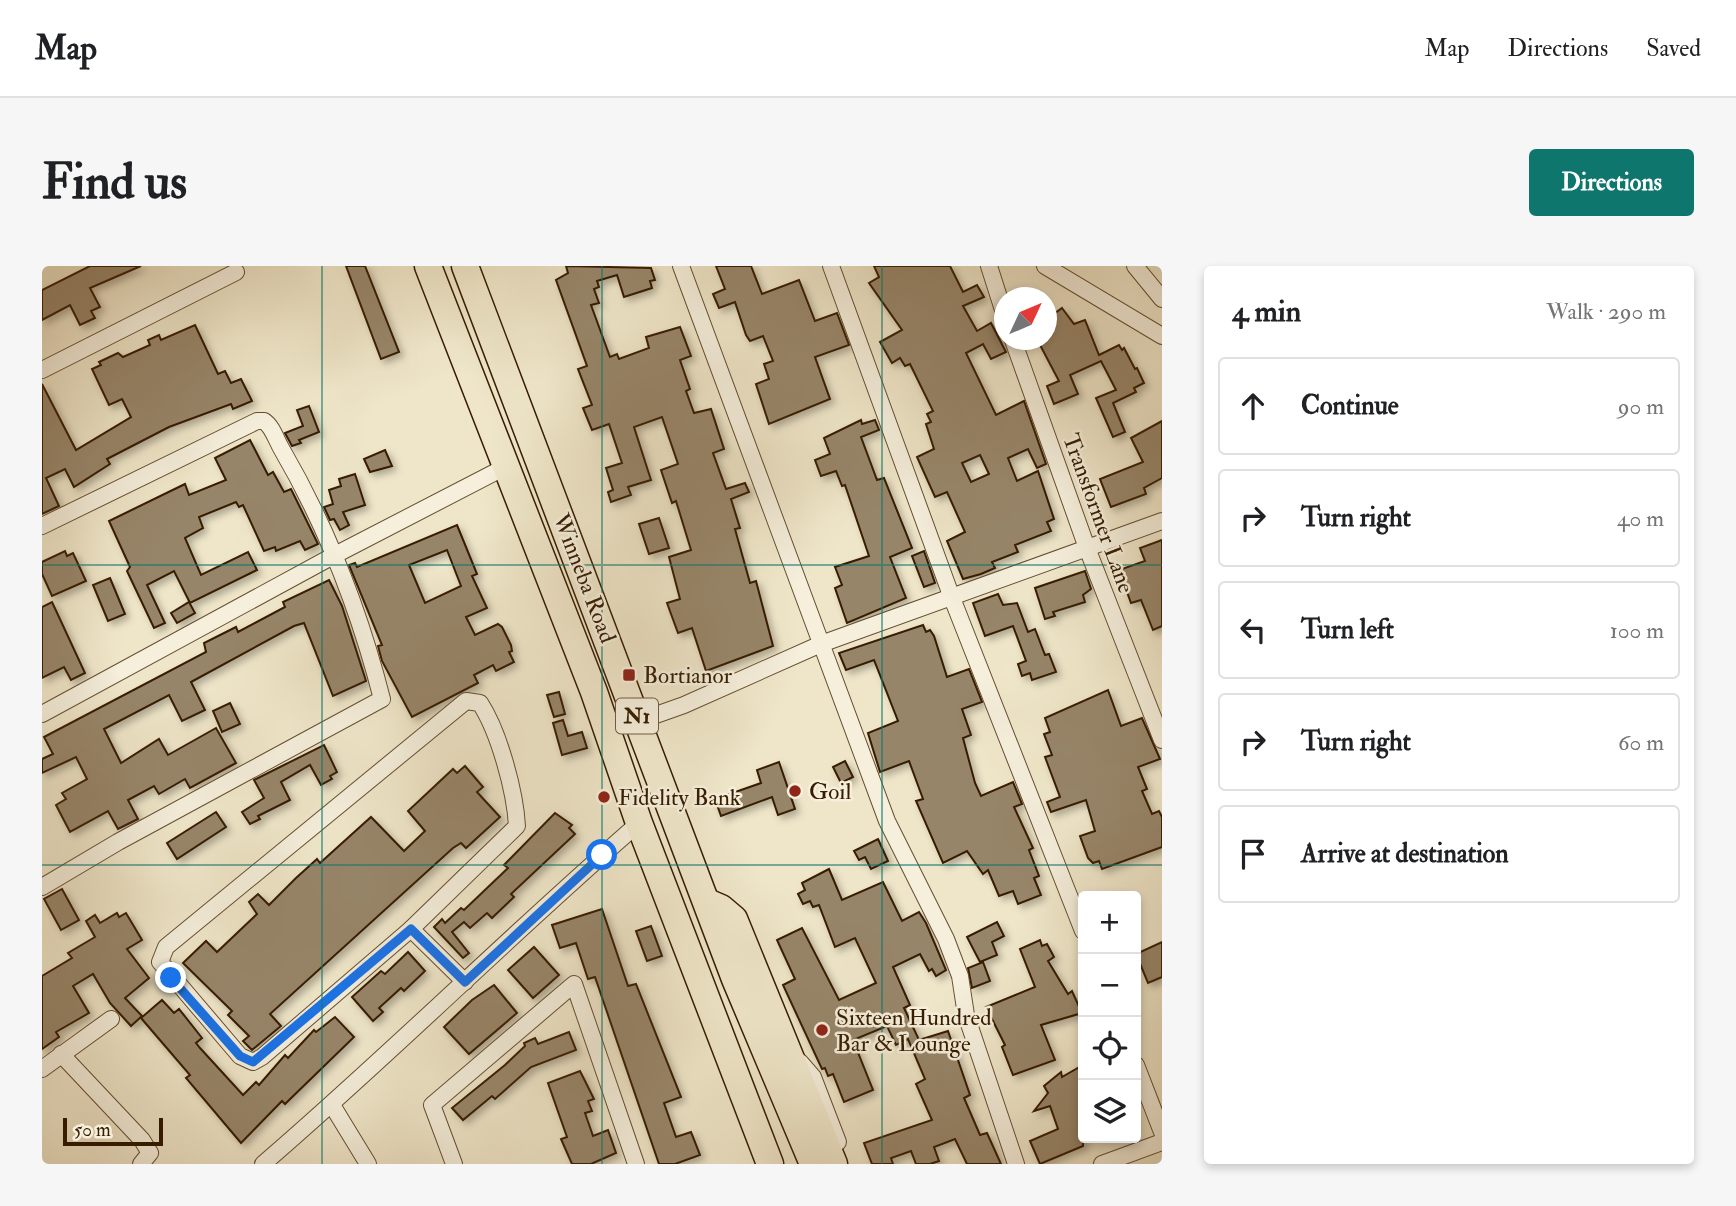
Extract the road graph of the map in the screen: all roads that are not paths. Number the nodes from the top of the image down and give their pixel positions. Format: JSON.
{"nodes":[{"id":1,"x":428,"y":266,"type":"edge"},
{"id":2,"x":465,"y":266,"type":"edge"},
{"id":3,"x":681,"y":266,"type":"edge"},
{"id":4,"x":831,"y":266,"type":"edge"},
{"id":5,"x":989,"y":266,"type":"edge"},
{"id":6,"x":1045,"y":266,"type":"edge"},
{"id":7,"x":1135,"y":266,"type":"edge"},
{"id":8,"x":236,"y":272,"type":"dead end"},
{"id":9,"x":996,"y":287,"type":"edge"},
{"id":10,"x":1162,"y":299,"type":"edge"},
{"id":11,"x":1162,"y":337,"type":"edge"},
{"id":12,"x":1017,"y":350,"type":"edge"},
{"id":13,"x":42,"y":370,"type":"edge"},
{"id":14,"x":507,"y":466,"type":"junction"},
{"id":15,"x":1162,"y":522,"type":"edge"},
{"id":16,"x":42,"y":526,"type":"edge"},
{"id":17,"x":1087,"y":548,"type":"junction"},
{"id":18,"x":333,"y":556,"type":"junction"},
{"id":19,"x":952,"y":598,"type":"junction"},
{"id":20,"x":821,"y":644,"type":"junction"},
{"id":21,"x":42,"y":714,"type":"edge"},
{"id":22,"x":639,"y":720,"type":"junction"},
{"id":23,"x":1162,"y":740,"type":"edge"},
{"id":24,"x":639,"y":823,"type":"junction"},
{"id":25,"x":42,"y":887,"type":"edge"},
{"id":26,"x":707,"y":902,"type":"junction"},
{"id":27,"x":1078,"y":918,"type":"edge"},
{"id":28,"x":411,"y":929,"type":"junction"},
{"id":29,"x":465,"y":982,"type":"junction"},
{"id":30,"x":111,"y":1019,"type":"dead end"},
{"id":31,"x":723,"y":1044,"type":"junction"},
{"id":32,"x":787,"y":1049,"type":"junction"},
{"id":33,"x":61,"y":1054,"type":"junction"},
{"id":34,"x":42,"y":1069,"type":"edge"},
{"id":35,"x":1141,"y":1078,"type":"edge"},
{"id":36,"x":332,"y":1105,"type":"junction"},
{"id":37,"x":1162,"y":1132,"type":"edge"},
{"id":38,"x":1162,"y":1142,"type":"edge"},
{"id":39,"x":141,"y":1164,"type":"edge"},
{"id":40,"x":263,"y":1164,"type":"edge"},
{"id":41,"x":368,"y":1164,"type":"edge"},
{"id":42,"x":454,"y":1164,"type":"edge"},
{"id":43,"x":636,"y":1164,"type":"edge"},
{"id":44,"x":752,"y":1164,"type":"edge"},
{"id":45,"x":770,"y":1164,"type":"edge"},
{"id":46,"x":813,"y":1164,"type":"edge"},
{"id":47,"x":834,"y":1164,"type":"edge"},
{"id":48,"x":846,"y":1164,"type":"edge"},
{"id":49,"x":1016,"y":1164,"type":"edge"},
{"id":50,"x":1102,"y":1164,"type":"edge"}],
"edges":[{"from":1,"to":14,"type":"highway","name":"Winneba Road","number":"N1"},
{"from":2,"to":22,"type":"highway","name":"Winneba Road","number":"N1"},
{"from":3,"to":20,"type":"street"},
{"from":4,"to":19,"type":"street"},
{"from":5,"to":9,"type":"street"},
{"from":6,"to":11,"type":"street"},
{"from":7,"to":10,"type":"street"},
{"from":8,"to":13,"type":"street"},
{"from":12,"to":17,"type":"street","name":"Transformer Lane"},
{"from":14,"to":18,"type":"street"},
{"from":14,"to":24,"type":"highway","name":"Winneba Road","number":"N1"},
{"from":15,"to":17,"type":"street"},
{"from":16,"to":18,"type":"street"},
{"from":17,"to":19,"type":"street"},
{"from":17,"to":23,"type":"street","name":"Transformer Lane"},
{"from":18,"to":21,"type":"street"},
{"from":18,"to":25,"type":"street"},
{"from":19,"to":20,"type":"street"},
{"from":19,"to":27,"type":"street"},
{"from":20,"to":22,"type":"street"},
{"from":20,"to":49,"type":"street"},
{"from":22,"to":26,"type":"highway","name":"Winneba Road","number":"N1"},
{"from":24,"to":29,"type":"street"},
{"from":24,"to":31,"type":"highway","name":"Winneba Road","number":"N1"},
{"from":26,"to":32,"type":"highway"},
{"from":26,"to":46,"type":"highway","name":"Winneba Road","number":"N1"},
{"from":28,"to":28,"type":"street"},
{"from":28,"to":29,"type":"street"},
{"from":29,"to":36,"type":"street"},
{"from":30,"to":33,"type":"street"},
{"from":31,"to":44,"type":"highway"},
{"from":31,"to":45,"type":"highway","name":"Winneba Road","number":"N1"},
{"from":32,"to":47,"type":"highway"},
{"from":32,"to":48,"type":"street"},
{"from":33,"to":34,"type":"street"},
{"from":33,"to":39,"type":"street"},
{"from":35,"to":37,"type":"street"},
{"from":36,"to":40,"type":"street"},
{"from":36,"to":41,"type":"street"},
{"from":38,"to":50,"type":"street"},
{"from":42,"to":43,"type":"street"}]}
